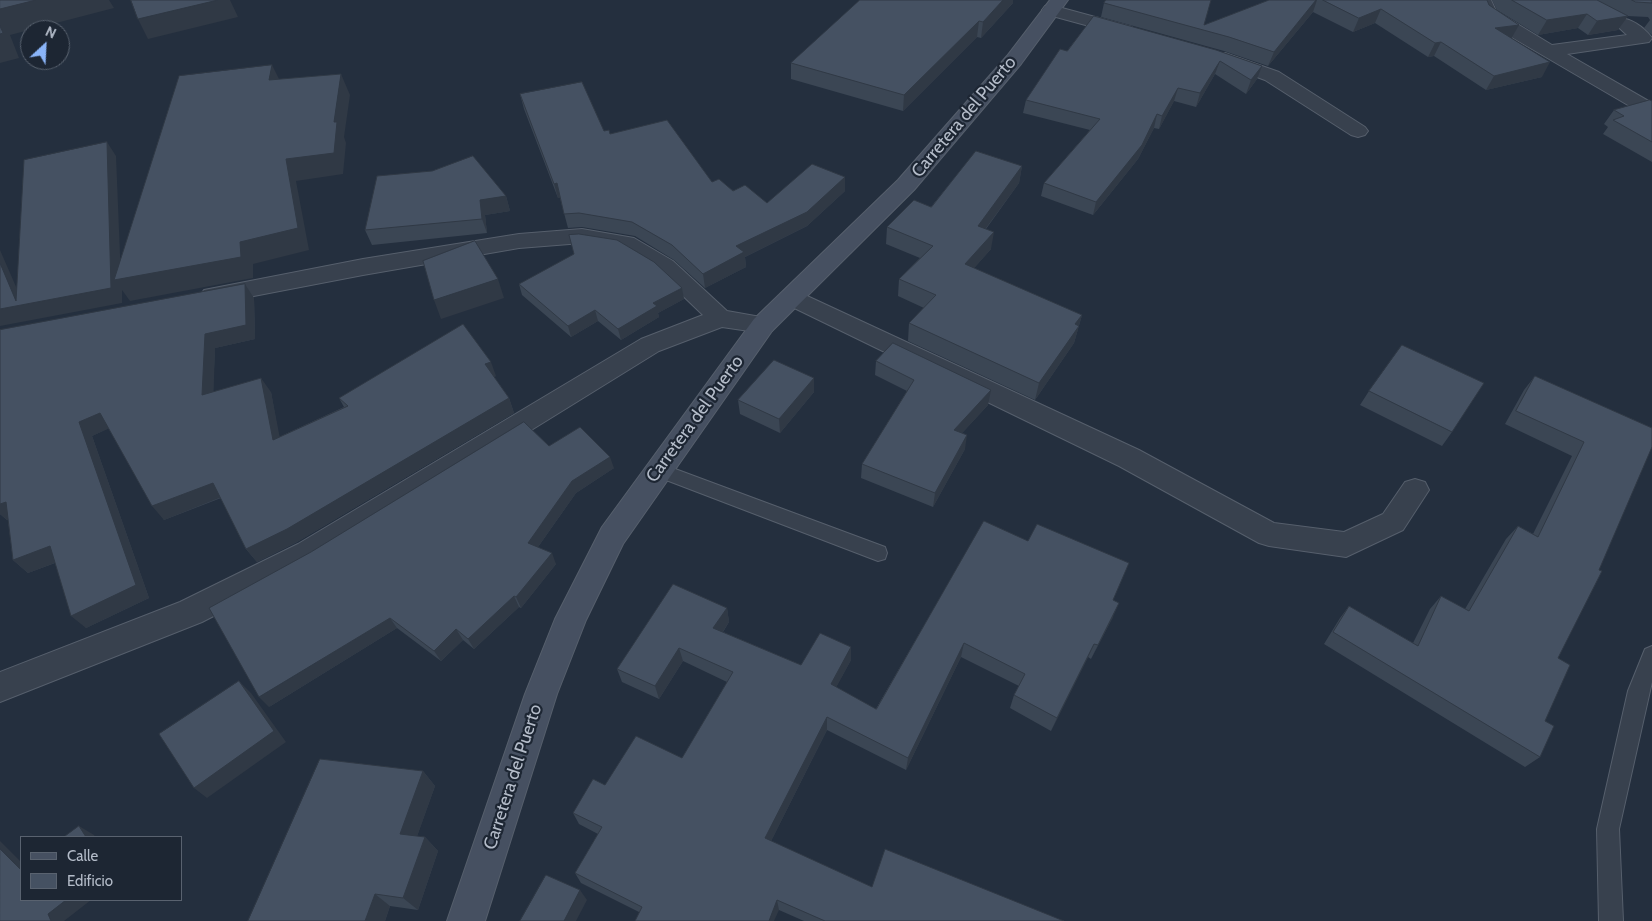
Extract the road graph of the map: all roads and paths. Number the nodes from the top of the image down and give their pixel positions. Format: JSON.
{"nodes":[{"id":1,"x":1482,"y":0,"type":"edge"},
{"id":2,"x":1055,"y":5,"type":"edge"},
{"id":3,"x":1607,"y":14,"type":"edge"},
{"id":4,"x":1652,"y":21,"type":"edge"},
{"id":5,"x":1623,"y":23,"type":"junction"},
{"id":6,"x":1144,"y":36,"type":"edge"},
{"id":7,"x":1647,"y":41,"type":"edge"},
{"id":8,"x":1550,"y":50,"type":"junction"},
{"id":9,"x":1208,"y":54,"type":"edge"},
{"id":10,"x":1652,"y":111,"type":"edge"},
{"id":11,"x":1358,"y":131,"type":"dead end"},
{"id":12,"x":792,"y":296,"type":"junction"},
{"id":13,"x":186,"y":301,"type":"edge"},
{"id":14,"x":720,"y":318,"type":"junction"},
{"id":15,"x":763,"y":325,"type":"junction"},
{"id":16,"x":659,"y":470,"type":"junction"},
{"id":17,"x":1415,"y":490,"type":"dead end"},
{"id":18,"x":878,"y":552,"type":"dead end"},
{"id":19,"x":1652,"y":655,"type":"edge"},
{"id":20,"x":0,"y":687,"type":"edge"},
{"id":21,"x":466,"y":921,"type":"edge"},
{"id":22,"x":1611,"y":921,"type":"edge"}],
"edges":[{"from":1,"to":8,"type":"street"},
{"from":2,"to":6,"type":"street"},
{"from":2,"to":12,"type":"main road","name":"Carretera del Puerto"},
{"from":3,"to":5,"type":"street"},
{"from":4,"to":5,"type":"street"},
{"from":5,"to":7,"type":"street"},
{"from":7,"to":8,"type":"street"},
{"from":8,"to":10,"type":"street"},
{"from":9,"to":11,"type":"street"},
{"from":12,"to":15,"type":"main road","name":"Carretera del Puerto"},
{"from":12,"to":17,"type":"street"},
{"from":13,"to":14,"type":"street"},
{"from":14,"to":15,"type":"street"},
{"from":14,"to":20,"type":"street"},
{"from":15,"to":16,"type":"main road","name":"Carretera del Puerto"},
{"from":16,"to":18,"type":"lane"},
{"from":16,"to":21,"type":"main road","name":"Carretera del Puerto"},
{"from":19,"to":22,"type":"lane"}]}
